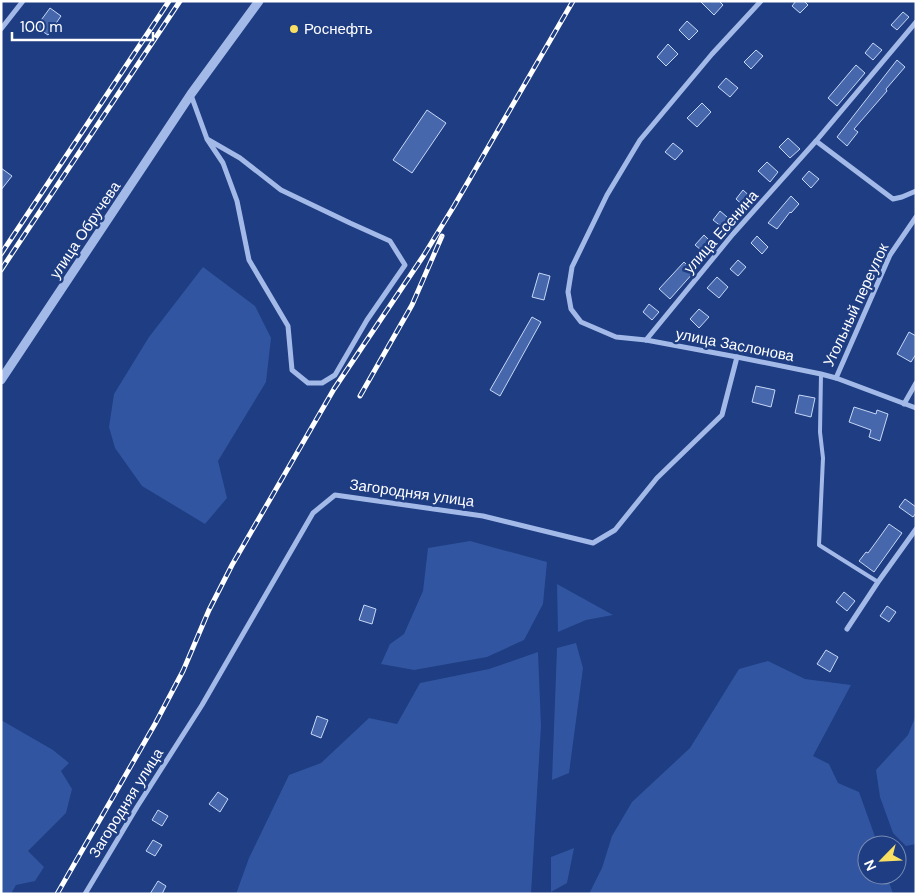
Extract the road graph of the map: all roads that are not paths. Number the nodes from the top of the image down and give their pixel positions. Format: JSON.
{"nodes":[{"id":1,"x":23,"y":1,"type":"edge"},
{"id":2,"x":259,"y":1,"type":"edge"},
{"id":3,"x":761,"y":1,"type":"edge"},
{"id":4,"x":916,"y":22,"type":"edge"},
{"id":5,"x":1,"y":28,"type":"edge"},
{"id":6,"x":191,"y":94,"type":"junction"},
{"id":7,"x":207,"y":139,"type":"junction"},
{"id":8,"x":816,"y":141,"type":"junction"},
{"id":9,"x":916,"y":191,"type":"edge"},
{"id":10,"x":916,"y":217,"type":"edge"},
{"id":11,"x":646,"y":340,"type":"junction"},
{"id":12,"x":737,"y":357,"type":"junction"},
{"id":13,"x":821,"y":374,"type":"junction"},
{"id":14,"x":836,"y":378,"type":"junction"},
{"id":15,"x":1,"y":380,"type":"edge"},
{"id":16,"x":916,"y":383,"type":"edge"},
{"id":17,"x":904,"y":404,"type":"junction"},
{"id":18,"x":916,"y":408,"type":"edge"},
{"id":19,"x":916,"y":529,"type":"edge"},
{"id":20,"x":878,"y":582,"type":"junction"},
{"id":21,"x":847,"y":629,"type":"dead end"},
{"id":22,"x":85,"y":894,"type":"edge"}],
"edges":[{"from":1,"to":5,"type":"street"},
{"from":2,"to":6,"type":"street","name":"улица Обручева"},
{"from":3,"to":11,"type":"street","name":"улица Заслонова"},
{"from":4,"to":8,"type":"street"},
{"from":6,"to":7,"type":"street"},
{"from":6,"to":15,"type":"street","name":"улица Обручева"},
{"from":7,"to":7,"type":"street"},
{"from":8,"to":9,"type":"street"},
{"from":8,"to":11,"type":"street","name":"улица Есенина"},
{"from":10,"to":14,"type":"street","name":"Угольный переулок"},
{"from":11,"to":12,"type":"street","name":"улица Заслонова"},
{"from":12,"to":13,"type":"street","name":"улица Заслонова"},
{"from":12,"to":22,"type":"street","name":"Загородняя улица"},
{"from":13,"to":14,"type":"street","name":"улица Заслонова"},
{"from":13,"to":20,"type":"lane"},
{"from":14,"to":17,"type":"street","name":"улица Заслонова"},
{"from":16,"to":17,"type":"street"},
{"from":17,"to":18,"type":"street","name":"улица Заслонова"},
{"from":19,"to":20,"type":"street"},
{"from":20,"to":21,"type":"street"}]}
